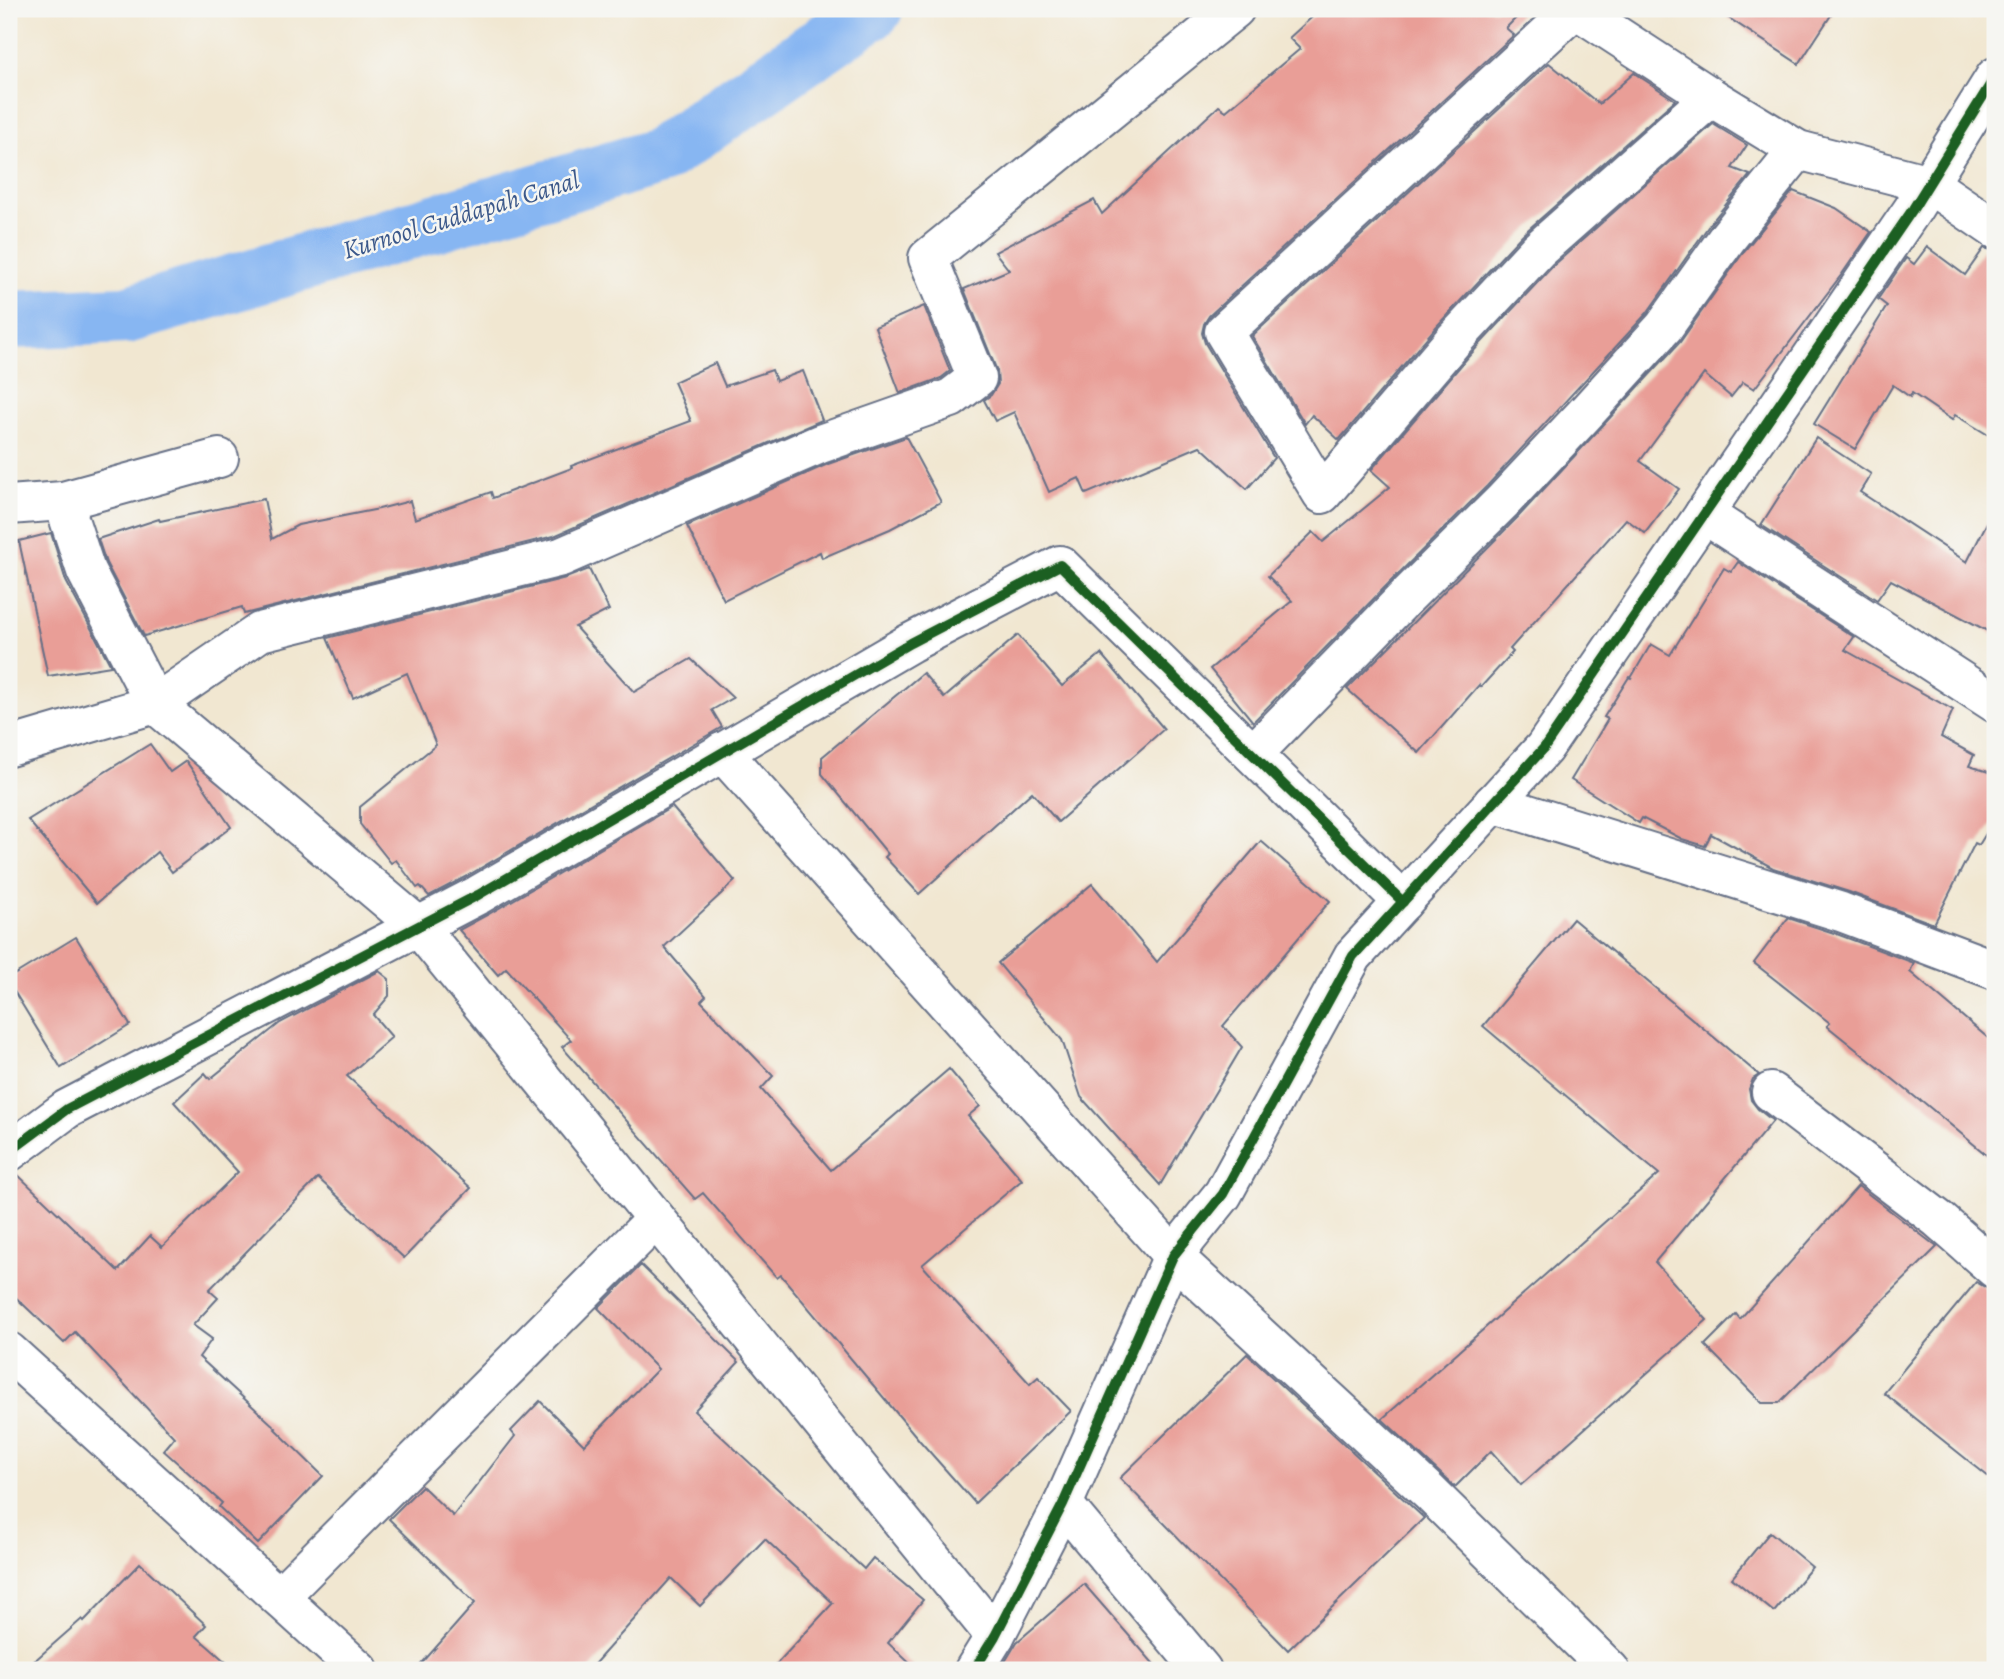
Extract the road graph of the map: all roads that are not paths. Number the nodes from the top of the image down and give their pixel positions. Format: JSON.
{"nodes":[{"id":1,"x":1236,"y":9,"type":"edge"},
{"id":2,"x":1576,"y":9,"type":"edge"},
{"id":3,"x":1995,"y":78,"type":"edge"},
{"id":4,"x":1712,"y":97,"type":"junction"},
{"id":5,"x":1798,"y":150,"type":"junction"},
{"id":6,"x":1929,"y":184,"type":"junction"},
{"id":7,"x":1995,"y":229,"type":"edge"},
{"id":8,"x":219,"y":458,"type":"dead end"},
{"id":9,"x":63,"y":501,"type":"junction"},
{"id":10,"x":9,"y":505,"type":"edge"},
{"id":11,"x":1704,"y":514,"type":"junction"},
{"id":12,"x":1995,"y":703,"type":"edge"},
{"id":13,"x":155,"y":704,"type":"junction"},
{"id":14,"x":9,"y":747,"type":"edge"},
{"id":15,"x":722,"y":752,"type":"junction"},
{"id":16,"x":1253,"y":754,"type":"junction"},
{"id":17,"x":1493,"y":803,"type":"junction"},
{"id":18,"x":1403,"y":902,"type":"junction"},
{"id":19,"x":418,"y":926,"type":"junction"},
{"id":20,"x":1995,"y":970,"type":"edge"},
{"id":21,"x":1770,"y":1093,"type":"dead end"},
{"id":22,"x":9,"y":1152,"type":"edge"},
{"id":23,"x":656,"y":1219,"type":"junction"},
{"id":24,"x":1173,"y":1256,"type":"junction"},
{"id":25,"x":1995,"y":1269,"type":"edge"},
{"id":26,"x":9,"y":1352,"type":"edge"},
{"id":27,"x":1063,"y":1504,"type":"junction"},
{"id":28,"x":279,"y":1597,"type":"junction"},
{"id":29,"x":995,"y":1636,"type":"junction"},
{"id":30,"x":359,"y":1670,"type":"edge"},
{"id":31,"x":974,"y":1670,"type":"edge"},
{"id":32,"x":1202,"y":1670,"type":"edge"},
{"id":33,"x":1610,"y":1670,"type":"edge"}],
"edges":[{"from":1,"to":13,"type":"street"},
{"from":2,"to":4,"type":"street"},
{"from":2,"to":4,"type":"street"},
{"from":3,"to":6,"type":"street"},
{"from":4,"to":5,"type":"street"},
{"from":5,"to":6,"type":"street"},
{"from":5,"to":16,"type":"street"},
{"from":6,"to":7,"type":"street"},
{"from":6,"to":11,"type":"street"},
{"from":8,"to":9,"type":"street"},
{"from":9,"to":10,"type":"street"},
{"from":9,"to":13,"type":"street"},
{"from":11,"to":12,"type":"street"},
{"from":11,"to":17,"type":"street"},
{"from":13,"to":14,"type":"street"},
{"from":13,"to":19,"type":"street"},
{"from":15,"to":16,"type":"street"},
{"from":15,"to":19,"type":"street"},
{"from":15,"to":24,"type":"street"},
{"from":16,"to":18,"type":"street"},
{"from":17,"to":18,"type":"street"},
{"from":17,"to":20,"type":"street"},
{"from":18,"to":24,"type":"street"},
{"from":19,"to":22,"type":"street"},
{"from":19,"to":23,"type":"street"},
{"from":21,"to":25,"type":"street"},
{"from":23,"to":28,"type":"street"},
{"from":23,"to":29,"type":"street"},
{"from":24,"to":27,"type":"street"},
{"from":24,"to":33,"type":"street"},
{"from":26,"to":28,"type":"street"},
{"from":27,"to":29,"type":"street"},
{"from":27,"to":32,"type":"street"},
{"from":28,"to":30,"type":"street"},
{"from":29,"to":31,"type":"street"}]}
